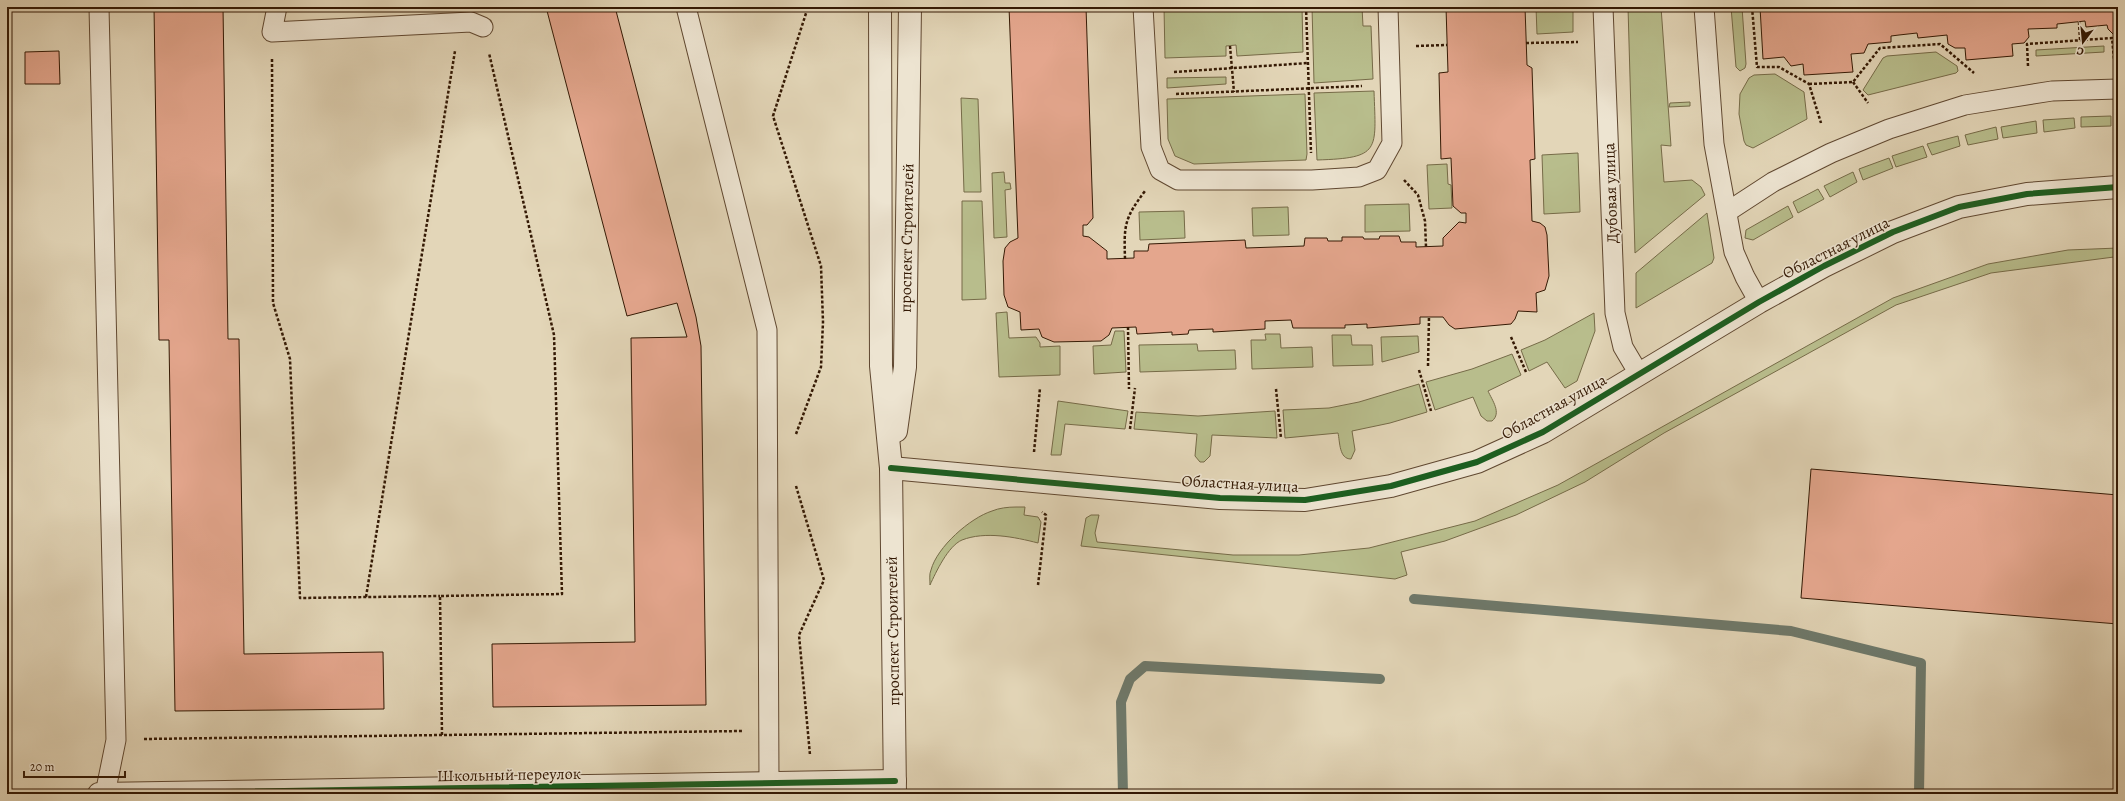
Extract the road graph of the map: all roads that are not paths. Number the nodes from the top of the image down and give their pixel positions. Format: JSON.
{"nodes":[{"id":1,"x":99,"y":7,"type":"edge"},
{"id":2,"x":277,"y":7,"type":"edge"},
{"id":3,"x":686,"y":7,"type":"edge"},
{"id":4,"x":880,"y":7,"type":"edge"},
{"id":5,"x":910,"y":7,"type":"edge"},
{"id":6,"x":1143,"y":7,"type":"edge"},
{"id":7,"x":1388,"y":7,"type":"edge"},
{"id":8,"x":1603,"y":7,"type":"edge"},
{"id":9,"x":1704,"y":7,"type":"edge"},
{"id":10,"x":483,"y":27,"type":"road end"},
{"id":11,"x":2118,"y":89,"type":"edge"},
{"id":12,"x":2118,"y":187,"type":"edge"},
{"id":13,"x":1727,"y":212,"type":"junction"},
{"id":14,"x":1759,"y":302,"type":"junction"},
{"id":15,"x":1639,"y":374,"type":"junction"},
{"id":16,"x":891,"y":468,"type":"junction"},
{"id":17,"x":769,"y":784,"type":"junction"},
{"id":18,"x":895,"y":788,"type":"edge"},
{"id":19,"x":746,"y":789,"type":"edge"},
{"id":20,"x":274,"y":793,"type":"edge"},
{"id":21,"x":99,"y":794,"type":"edge"},
{"id":22,"x":105,"y":794,"type":"edge"}],
"edges":[{"from":1,"to":22,"type":"lane"},
{"from":2,"to":10,"type":"lane"},
{"from":3,"to":17,"type":"lane"},
{"from":4,"to":16,"type":"street","name":"проспект Строителей"},
{"from":5,"to":16,"type":"street","name":"проспект Строителей"},
{"from":6,"to":7,"type":"lane"},
{"from":8,"to":15,"type":"lane","name":"Дубовая улица"},
{"from":9,"to":13,"type":"lane"},
{"from":11,"to":13,"type":"lane"},
{"from":12,"to":14,"type":"street","name":"Областная улица"},
{"from":13,"to":14,"type":"lane"},
{"from":14,"to":15,"type":"street","name":"Областная улица"},
{"from":15,"to":16,"type":"street","name":"Областная улица"},
{"from":16,"to":18,"type":"street","name":"проспект Строителей"},
{"from":17,"to":18,"type":"street","name":"Школьный переулок"},
{"from":17,"to":19,"type":"street","name":"Школьный переулок"},
{"from":19,"to":20,"type":"street","name":"Школьный переулок"},
{"from":20,"to":22,"type":"street","name":"Школьный переулок"},
{"from":21,"to":22,"type":"street","name":"Школьный переулок"}]}
